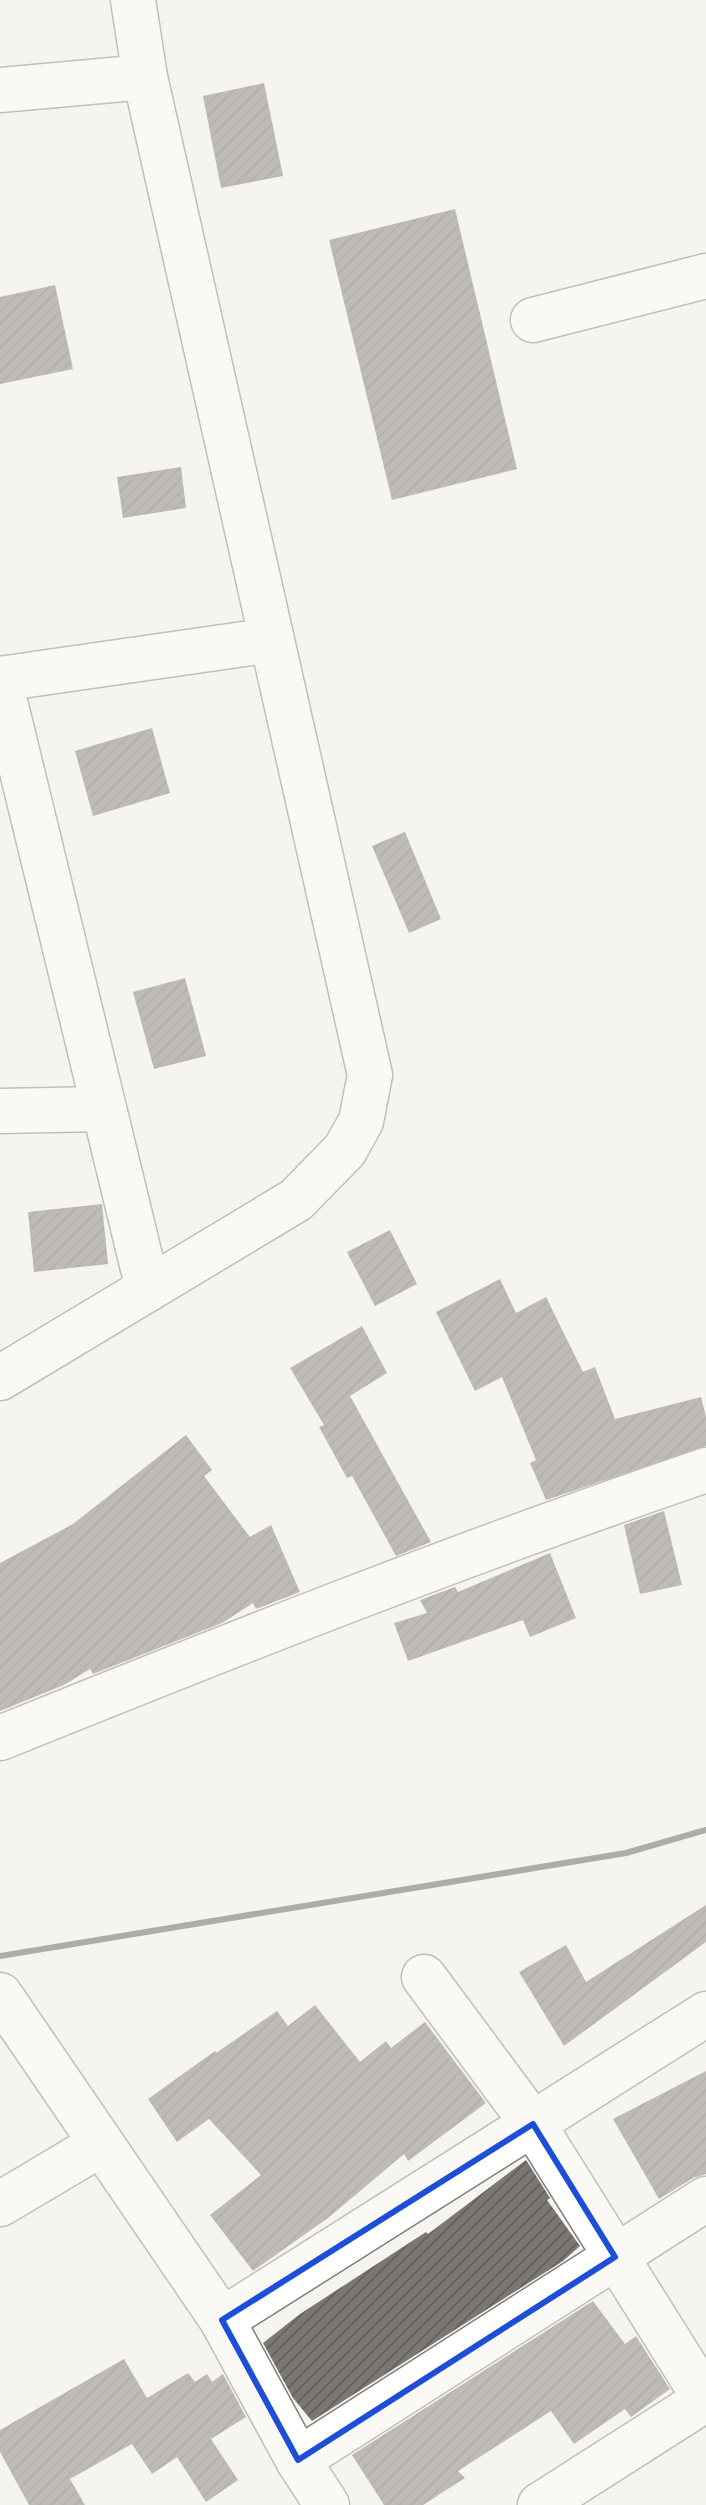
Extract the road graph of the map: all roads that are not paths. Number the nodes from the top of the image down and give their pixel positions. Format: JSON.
{"nodes":[{"id":1,"x":133,"y":0,"type":"edge"},
{"id":2,"x":145,"y":77,"type":"junction"},
{"id":3,"x":0,"y":90,"type":"edge"},
{"id":4,"x":706,"y":276,"type":"edge"},
{"id":5,"x":533,"y":320,"type":"dead end"},
{"id":6,"x":271,"y":640,"type":"junction"},
{"id":7,"x":0,"y":680,"type":"edge"},
{"id":8,"x":103,"y":1109,"type":"junction"},
{"id":9,"x":0,"y":1111,"type":"edge"},
{"id":10,"x":148,"y":1289,"type":"junction"},
{"id":11,"x":0,"y":1378,"type":"edge"},
{"id":12,"x":706,"y":1470,"type":"edge"},
{"id":13,"x":0,"y":1738,"type":"edge"},
{"id":14,"x":424,"y":1977,"type":"dead end"},
{"id":15,"x":0,"y":1995,"type":"edge"},
{"id":16,"x":706,"y":2014,"type":"edge"},
{"id":17,"x":533,"y":2124,"type":"junction"},
{"id":18,"x":101,"y":2144,"type":"junction"},
{"id":19,"x":706,"y":2199,"type":"edge"},
{"id":20,"x":0,"y":2204,"type":"edge"},
{"id":21,"x":615,"y":2257,"type":"junction"},
{"id":22,"x":222,"y":2320,"type":"junction"},
{"id":23,"x":706,"y":2399,"type":"edge"},
{"id":24,"x":298,"y":2460,"type":"junction"},
{"id":25,"x":327,"y":2505,"type":"edge"},
{"id":26,"x":540,"y":2505,"type":"edge"}],
"edges":[{"from":1,"to":2,"type":"street"},
{"from":2,"to":3,"type":"street"},
{"from":2,"to":6,"type":"street"},
{"from":4,"to":5,"type":"street"},
{"from":6,"to":7,"type":"street"},
{"from":6,"to":10,"type":"street"},
{"from":7,"to":8,"type":"street"},
{"from":8,"to":9,"type":"street"},
{"from":8,"to":10,"type":"street"},
{"from":10,"to":11,"type":"street"},
{"from":12,"to":13,"type":"street"},
{"from":14,"to":17,"type":"street"},
{"from":15,"to":18,"type":"street"},
{"from":16,"to":17,"type":"street"},
{"from":17,"to":21,"type":"street"},
{"from":17,"to":22,"type":"street"},
{"from":18,"to":20,"type":"street"},
{"from":18,"to":22,"type":"street"},
{"from":19,"to":21,"type":"street"},
{"from":21,"to":23,"type":"street"},
{"from":21,"to":24,"type":"street"},
{"from":22,"to":24,"type":"street"},
{"from":23,"to":26,"type":"street"},
{"from":24,"to":25,"type":"street"}]}
